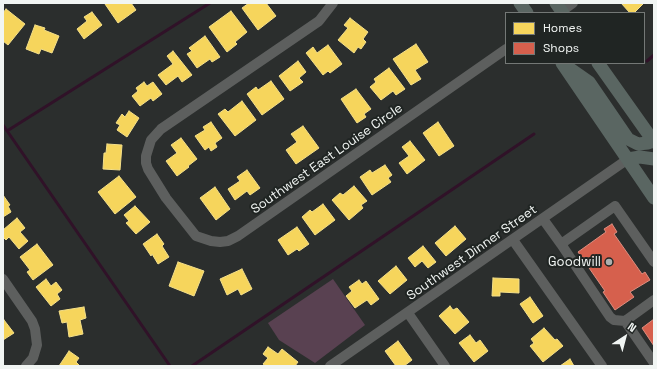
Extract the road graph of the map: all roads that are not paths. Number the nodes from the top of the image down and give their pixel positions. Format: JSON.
{"nodes":[{"id":1,"x":333,"y":3,"type":"edge"},
{"id":2,"x":520,"y":3,"type":"edge"},
{"id":3,"x":573,"y":3,"type":"edge"},
{"id":4,"x":560,"y":9,"type":"edge"},
{"id":5,"x":526,"y":12,"type":"edge"},
{"id":6,"x":505,"y":51,"type":"edge"},
{"id":7,"x":564,"y":64,"type":"edge"},
{"id":8,"x":564,"y":64,"type":"edge"},
{"id":9,"x":599,"y":64,"type":"edge"},
{"id":10,"x":654,"y":142,"type":"edge"},
{"id":11,"x":654,"y":159,"type":"edge"},
{"id":12,"x":628,"y":160,"type":"junction"},
{"id":13,"x":645,"y":185,"type":"junction"},
{"id":14,"x":654,"y":198,"type":"edge"},
{"id":15,"x":654,"y":207,"type":"edge"},
{"id":16,"x":543,"y":219,"type":"junction"},
{"id":17,"x":513,"y":240,"type":"junction"},
{"id":18,"x":561,"y":244,"type":"junction"},
{"id":19,"x":654,"y":262,"type":"edge"},
{"id":20,"x":3,"y":279,"type":"edge"},
{"id":21,"x":654,"y":300,"type":"edge"},
{"id":22,"x":408,"y":313,"type":"junction"},
{"id":23,"x":625,"y":321,"type":"junction"},
{"id":24,"x":654,"y":363,"type":"edge"},
{"id":25,"x":26,"y":366,"type":"edge"},
{"id":26,"x":330,"y":366,"type":"edge"},
{"id":27,"x":446,"y":366,"type":"edge"},
{"id":28,"x":602,"y":366,"type":"edge"}],
"edges":[{"from":1,"to":6,"type":"street","name":"Southwest East Louise Circle"},
{"from":2,"to":5,"type":"main road"},
{"from":3,"to":4,"type":"street"},
{"from":7,"to":10,"type":"main road"},
{"from":8,"to":12,"type":"main road"},
{"from":9,"to":10,"type":"main road"},
{"from":11,"to":12,"type":"main road"},
{"from":12,"to":13,"type":"main road"},
{"from":12,"to":16,"type":"street","name":"Southwest Dinner Street"},
{"from":13,"to":14,"type":"main road"},
{"from":13,"to":15,"type":"main road"},
{"from":16,"to":17,"type":"street","name":"Southwest Dinner Street"},
{"from":16,"to":18,"type":"street"},
{"from":17,"to":22,"type":"street","name":"Southwest Dinner Street"},
{"from":17,"to":28,"type":"street"},
{"from":18,"to":19,"type":"street"},
{"from":18,"to":23,"type":"street"},
{"from":20,"to":25,"type":"street"},
{"from":21,"to":23,"type":"street"},
{"from":22,"to":26,"type":"street","name":"Southwest Dinner Street"},
{"from":22,"to":27,"type":"street"},
{"from":23,"to":24,"type":"street"}]}
